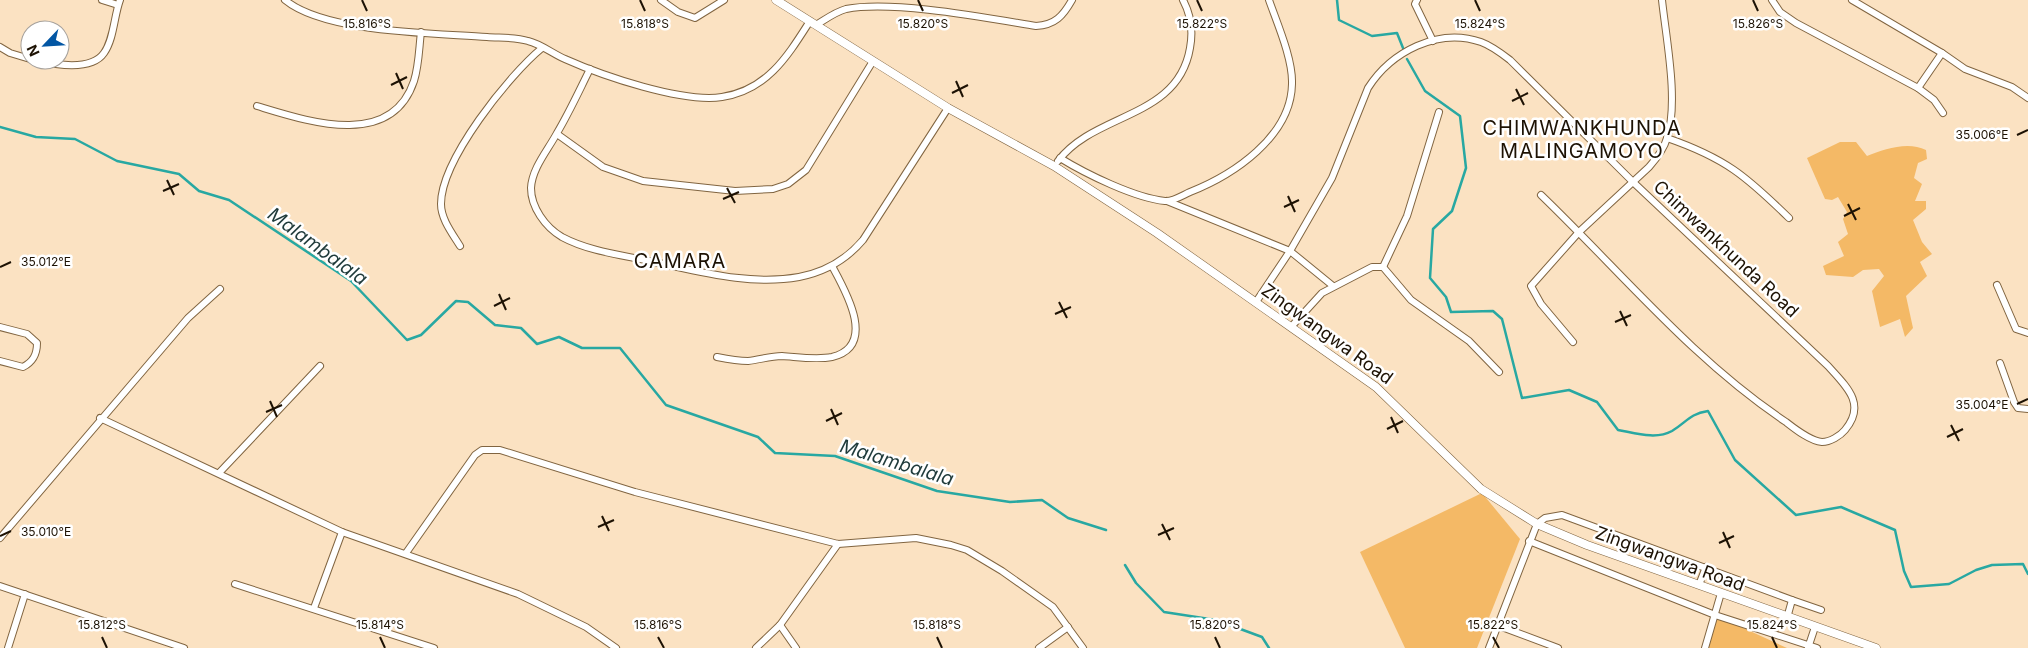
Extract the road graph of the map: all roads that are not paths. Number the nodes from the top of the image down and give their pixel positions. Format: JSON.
{"nodes":[{"id":1,"x":102,"y":0,"type":"edge"},
{"id":2,"x":284,"y":0,"type":"edge"},
{"id":3,"x":661,"y":0,"type":"edge"},
{"id":4,"x":724,"y":0,"type":"edge"},
{"id":5,"x":776,"y":0,"type":"edge"},
{"id":6,"x":1072,"y":0,"type":"edge"},
{"id":7,"x":1183,"y":0,"type":"edge"},
{"id":8,"x":1268,"y":0,"type":"edge"},
{"id":9,"x":1416,"y":0,"type":"edge"},
{"id":10,"x":1662,"y":0,"type":"edge"},
{"id":11,"x":1772,"y":0,"type":"edge"},
{"id":12,"x":1852,"y":0,"type":"edge"},
{"id":13,"x":119,"y":2,"type":"edge"},
{"id":14,"x":813,"y":23,"type":"junction"},
{"id":15,"x":421,"y":32,"type":"junction"},
{"id":16,"x":1433,"y":41,"type":"junction"},
{"id":17,"x":0,"y":47,"type":"edge"},
{"id":18,"x":542,"y":48,"type":"junction"},
{"id":19,"x":1942,"y":53,"type":"junction"},
{"id":20,"x":20,"y":56,"type":"edge"},
{"id":21,"x":873,"y":61,"type":"junction"},
{"id":22,"x":70,"y":63,"type":"edge"},
{"id":23,"x":590,"y":69,"type":"junction"},
{"id":24,"x":1918,"y":88,"type":"junction"},
{"id":25,"x":2028,"y":98,"type":"edge"},
{"id":26,"x":257,"y":106,"type":"dead end"},
{"id":27,"x":948,"y":108,"type":"junction"},
{"id":28,"x":1439,"y":112,"type":"dead end"},
{"id":29,"x":1943,"y":113,"type":"dead end"},
{"id":30,"x":556,"y":134,"type":"junction"},
{"id":31,"x":1668,"y":138,"type":"junction"},
{"id":32,"x":1060,"y":158,"type":"junction"},
{"id":33,"x":1054,"y":166,"type":"junction"},
{"id":34,"x":1633,"y":182,"type":"junction"},
{"id":35,"x":1540,"y":194,"type":"dead end"},
{"id":36,"x":1167,"y":201,"type":"junction"},
{"id":37,"x":1789,"y":218,"type":"dead end"},
{"id":38,"x":1579,"y":232,"type":"junction"},
{"id":39,"x":460,"y":246,"type":"dead end"},
{"id":40,"x":1290,"y":252,"type":"junction"},
{"id":41,"x":832,"y":266,"type":"junction"},
{"id":42,"x":1383,"y":267,"type":"junction"},
{"id":43,"x":1997,"y":285,"type":"dead end"},
{"id":44,"x":1333,"y":286,"type":"junction"},
{"id":45,"x":220,"y":289,"type":"dead end"},
{"id":46,"x":1256,"y":302,"type":"junction"},
{"id":47,"x":0,"y":327,"type":"edge"},
{"id":48,"x":1291,"y":327,"type":"junction"},
{"id":49,"x":2028,"y":333,"type":"edge"},
{"id":50,"x":1573,"y":342,"type":"dead end"},
{"id":51,"x":717,"y":357,"type":"dead end"},
{"id":52,"x":0,"y":361,"type":"edge"},
{"id":53,"x":2000,"y":363,"type":"dead end"},
{"id":54,"x":320,"y":366,"type":"dead end"},
{"id":55,"x":1499,"y":372,"type":"dead end"},
{"id":56,"x":2028,"y":409,"type":"edge"},
{"id":57,"x":100,"y":418,"type":"junction"},
{"id":58,"x":219,"y":473,"type":"junction"},
{"id":59,"x":1537,"y":524,"type":"junction"},
{"id":60,"x":342,"y":532,"type":"junction"},
{"id":61,"x":0,"y":538,"type":"edge"},
{"id":62,"x":1529,"y":541,"type":"junction"},
{"id":63,"x":838,"y":544,"type":"junction"},
{"id":64,"x":406,"y":553,"type":"junction"},
{"id":65,"x":1706,"y":567,"type":"junction"},
{"id":66,"x":235,"y":584,"type":"dead end"},
{"id":67,"x":1699,"y":585,"type":"junction"},
{"id":68,"x":0,"y":586,"type":"edge"},
{"id":69,"x":1721,"y":593,"type":"junction"},
{"id":70,"x":25,"y":594,"type":"junction"},
{"id":71,"x":1792,"y":600,"type":"junction"},
{"id":72,"x":314,"y":608,"type":"junction"},
{"id":73,"x":1821,"y":610,"type":"dead end"},
{"id":74,"x":1715,"y":615,"type":"junction"},
{"id":75,"x":1787,"y":618,"type":"junction"},
{"id":76,"x":780,"y":625,"type":"junction"},
{"id":77,"x":1499,"y":626,"type":"junction"},
{"id":78,"x":1068,"y":627,"type":"junction"},
{"id":79,"x":1815,"y":627,"type":"junction"},
{"id":80,"x":1809,"y":647,"type":"edge"},
{"id":81,"x":8,"y":648,"type":"edge"},
{"id":82,"x":184,"y":648,"type":"edge"},
{"id":83,"x":434,"y":648,"type":"edge"},
{"id":84,"x":616,"y":648,"type":"edge"},
{"id":85,"x":756,"y":648,"type":"edge"},
{"id":86,"x":796,"y":648,"type":"edge"},
{"id":87,"x":1040,"y":648,"type":"edge"},
{"id":88,"x":1083,"y":648,"type":"edge"},
{"id":89,"x":1489,"y":648,"type":"edge"},
{"id":90,"x":1558,"y":648,"type":"edge"},
{"id":91,"x":1705,"y":648,"type":"edge"},
{"id":92,"x":1816,"y":648,"type":"edge"},
{"id":93,"x":1876,"y":648,"type":"edge"}],
"edges":[{"from":1,"to":13,"type":"street"},
{"from":2,"to":15,"type":"street"},
{"from":3,"to":4,"type":"street"},
{"from":5,"to":14,"type":"street","name":"Zingwangwa Road"},
{"from":6,"to":14,"type":"street"},
{"from":7,"to":32,"type":"street"},
{"from":8,"to":36,"type":"street"},
{"from":9,"to":16,"type":"street"},
{"from":10,"to":31,"type":"street"},
{"from":11,"to":24,"type":"street"},
{"from":12,"to":19,"type":"street"},
{"from":13,"to":22,"type":"street"},
{"from":14,"to":21,"type":"street","name":"Zingwangwa Road"},
{"from":14,"to":23,"type":"street"},
{"from":15,"to":18,"type":"street"},
{"from":15,"to":26,"type":"street"},
{"from":16,"to":34,"type":"street","name":"Chimwankhunda Road"},
{"from":16,"to":40,"type":"street","name":"Chimwankhunda Road"},
{"from":17,"to":20,"type":"street"},
{"from":18,"to":23,"type":"street"},
{"from":18,"to":39,"type":"street"},
{"from":19,"to":24,"type":"street"},
{"from":19,"to":25,"type":"street"},
{"from":21,"to":27,"type":"street","name":"Zingwangwa Road"},
{"from":21,"to":30,"type":"street"},
{"from":23,"to":30,"type":"street"},
{"from":24,"to":29,"type":"street"},
{"from":27,"to":33,"type":"street","name":"Zingwangwa Road"},
{"from":27,"to":41,"type":"street"},
{"from":28,"to":42,"type":"street"},
{"from":30,"to":41,"type":"street"},
{"from":31,"to":34,"type":"street"},
{"from":31,"to":37,"type":"street"},
{"from":32,"to":33,"type":"street"},
{"from":32,"to":36,"type":"street"},
{"from":33,"to":46,"type":"street","name":"Zingwangwa Road"},
{"from":34,"to":38,"type":"street"},
{"from":34,"to":38,"type":"street","name":"Chimwankhunda Road"},
{"from":35,"to":38,"type":"street","name":"Chimwankhunda Road"},
{"from":36,"to":40,"type":"street"},
{"from":38,"to":50,"type":"street"},
{"from":40,"to":44,"type":"street"},
{"from":40,"to":46,"type":"street","name":"Chimwankhunda Road"},
{"from":41,"to":51,"type":"street"},
{"from":42,"to":44,"type":"street"},
{"from":42,"to":55,"type":"street"},
{"from":43,"to":49,"type":"street"},
{"from":44,"to":48,"type":"street"},
{"from":45,"to":57,"type":"street"},
{"from":46,"to":48,"type":"street","name":"Zingwangwa Road"},
{"from":47,"to":52,"type":"street"},
{"from":48,"to":59,"type":"street","name":"Zingwangwa Road"},
{"from":53,"to":56,"type":"street"},
{"from":54,"to":58,"type":"street"},
{"from":57,"to":58,"type":"street"},
{"from":57,"to":61,"type":"street"},
{"from":58,"to":60,"type":"street"},
{"from":59,"to":62,"type":"street"},
{"from":59,"to":65,"type":"street"},
{"from":59,"to":67,"type":"street","name":"Zingwangwa Road"},
{"from":60,"to":64,"type":"street"},
{"from":60,"to":72,"type":"street"},
{"from":62,"to":74,"type":"street"},
{"from":62,"to":77,"type":"street"},
{"from":63,"to":64,"type":"street"},
{"from":63,"to":76,"type":"street"},
{"from":63,"to":78,"type":"street"},
{"from":64,"to":84,"type":"street"},
{"from":65,"to":67,"type":"street"},
{"from":65,"to":71,"type":"street"},
{"from":66,"to":72,"type":"street"},
{"from":67,"to":69,"type":"street","name":"Zingwangwa Road"},
{"from":68,"to":70,"type":"street"},
{"from":69,"to":74,"type":"street"},
{"from":69,"to":75,"type":"street","name":"Zingwangwa Road"},
{"from":70,"to":81,"type":"street"},
{"from":70,"to":82,"type":"street"},
{"from":71,"to":73,"type":"street"},
{"from":71,"to":75,"type":"street"},
{"from":72,"to":83,"type":"street"},
{"from":74,"to":80,"type":"street"},
{"from":74,"to":91,"type":"street"},
{"from":75,"to":79,"type":"street","name":"Zingwangwa Road"},
{"from":76,"to":85,"type":"street"},
{"from":76,"to":86,"type":"street"},
{"from":77,"to":89,"type":"street"},
{"from":77,"to":90,"type":"street"},
{"from":78,"to":87,"type":"street"},
{"from":78,"to":88,"type":"street"},
{"from":79,"to":80,"type":"street"},
{"from":79,"to":93,"type":"street","name":"Zingwangwa Road"},
{"from":80,"to":92,"type":"street"}]}
